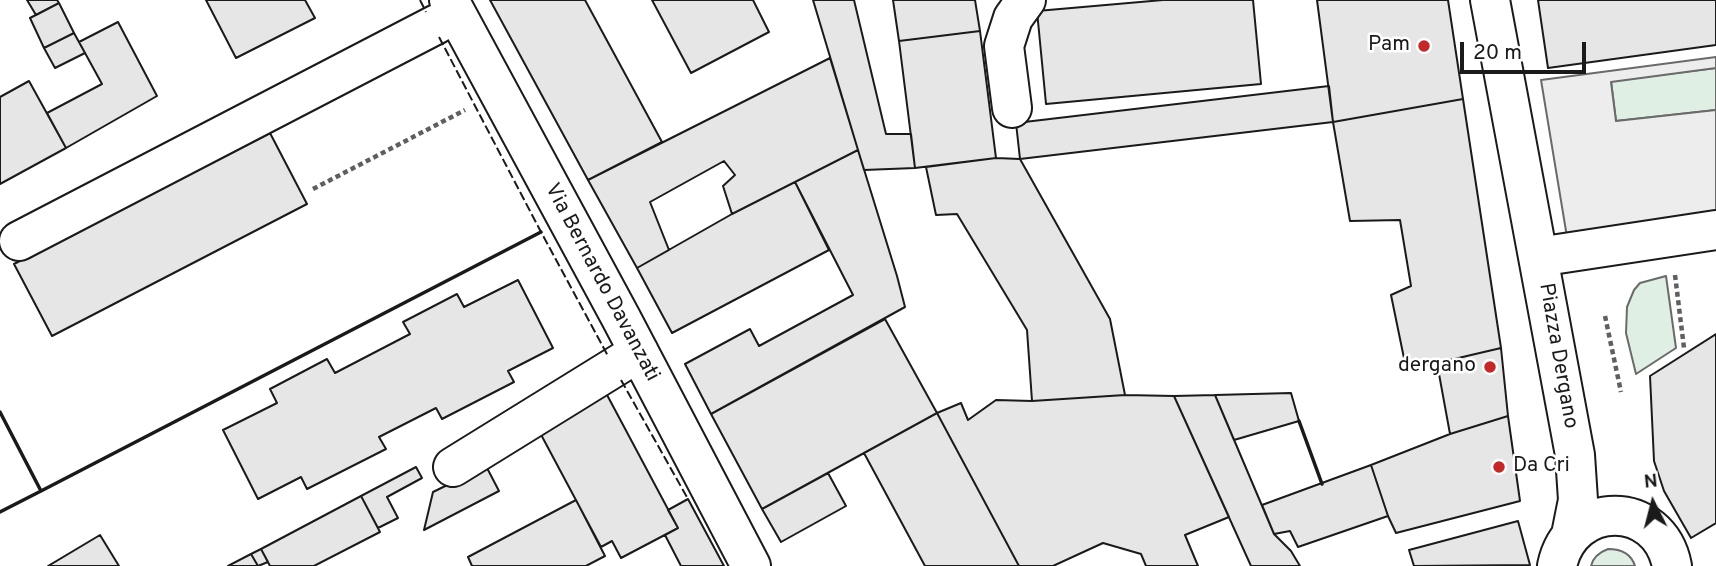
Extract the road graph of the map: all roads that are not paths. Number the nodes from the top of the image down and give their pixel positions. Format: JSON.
{"nodes":[{"id":1,"x":1026,"y":0,"type":"edge"},
{"id":2,"x":1490,"y":0,"type":"edge"},
{"id":3,"x":443,"y":12,"type":"edge"},
{"id":4,"x":1012,"y":108,"type":"dead end"},
{"id":5,"x":1716,"y":230,"type":"edge"},
{"id":6,"x":19,"y":241,"type":"dead end"},
{"id":7,"x":1538,"y":257,"type":"junction"},
{"id":8,"x":639,"y":352,"type":"junction"},
{"id":9,"x":1575,"y":455,"type":"junction"},
{"id":10,"x":453,"y":467,"type":"dead end"},
{"id":11,"x":1633,"y":518,"type":"junction"},
{"id":12,"x":1564,"y":551,"type":"edge"},
{"id":13,"x":751,"y":566,"type":"edge"},
{"id":14,"x":1672,"y":566,"type":"edge"}],
"edges":[{"from":1,"to":4,"type":"street"},
{"from":2,"to":7,"type":"street","name":"Piazza Dergano"},
{"from":3,"to":6,"type":"street"},
{"from":3,"to":8,"type":"street","name":"Via Bernardo Davanzati"},
{"from":5,"to":7,"type":"street","name":"Piazza Dergano"},
{"from":7,"to":9,"type":"street","name":"Piazza Dergano"},
{"from":8,"to":10,"type":"street"},
{"from":8,"to":13,"type":"street","name":"Via Bernardo Davanzati"},
{"from":9,"to":11,"type":"street","name":"Piazza Dergano"},
{"from":9,"to":12,"type":"street","name":"Piazza Dergano"},
{"from":11,"to":12,"type":"street","name":"Piazza Dergano"},
{"from":11,"to":14,"type":"street","name":"Piazza Dergano"}]}
